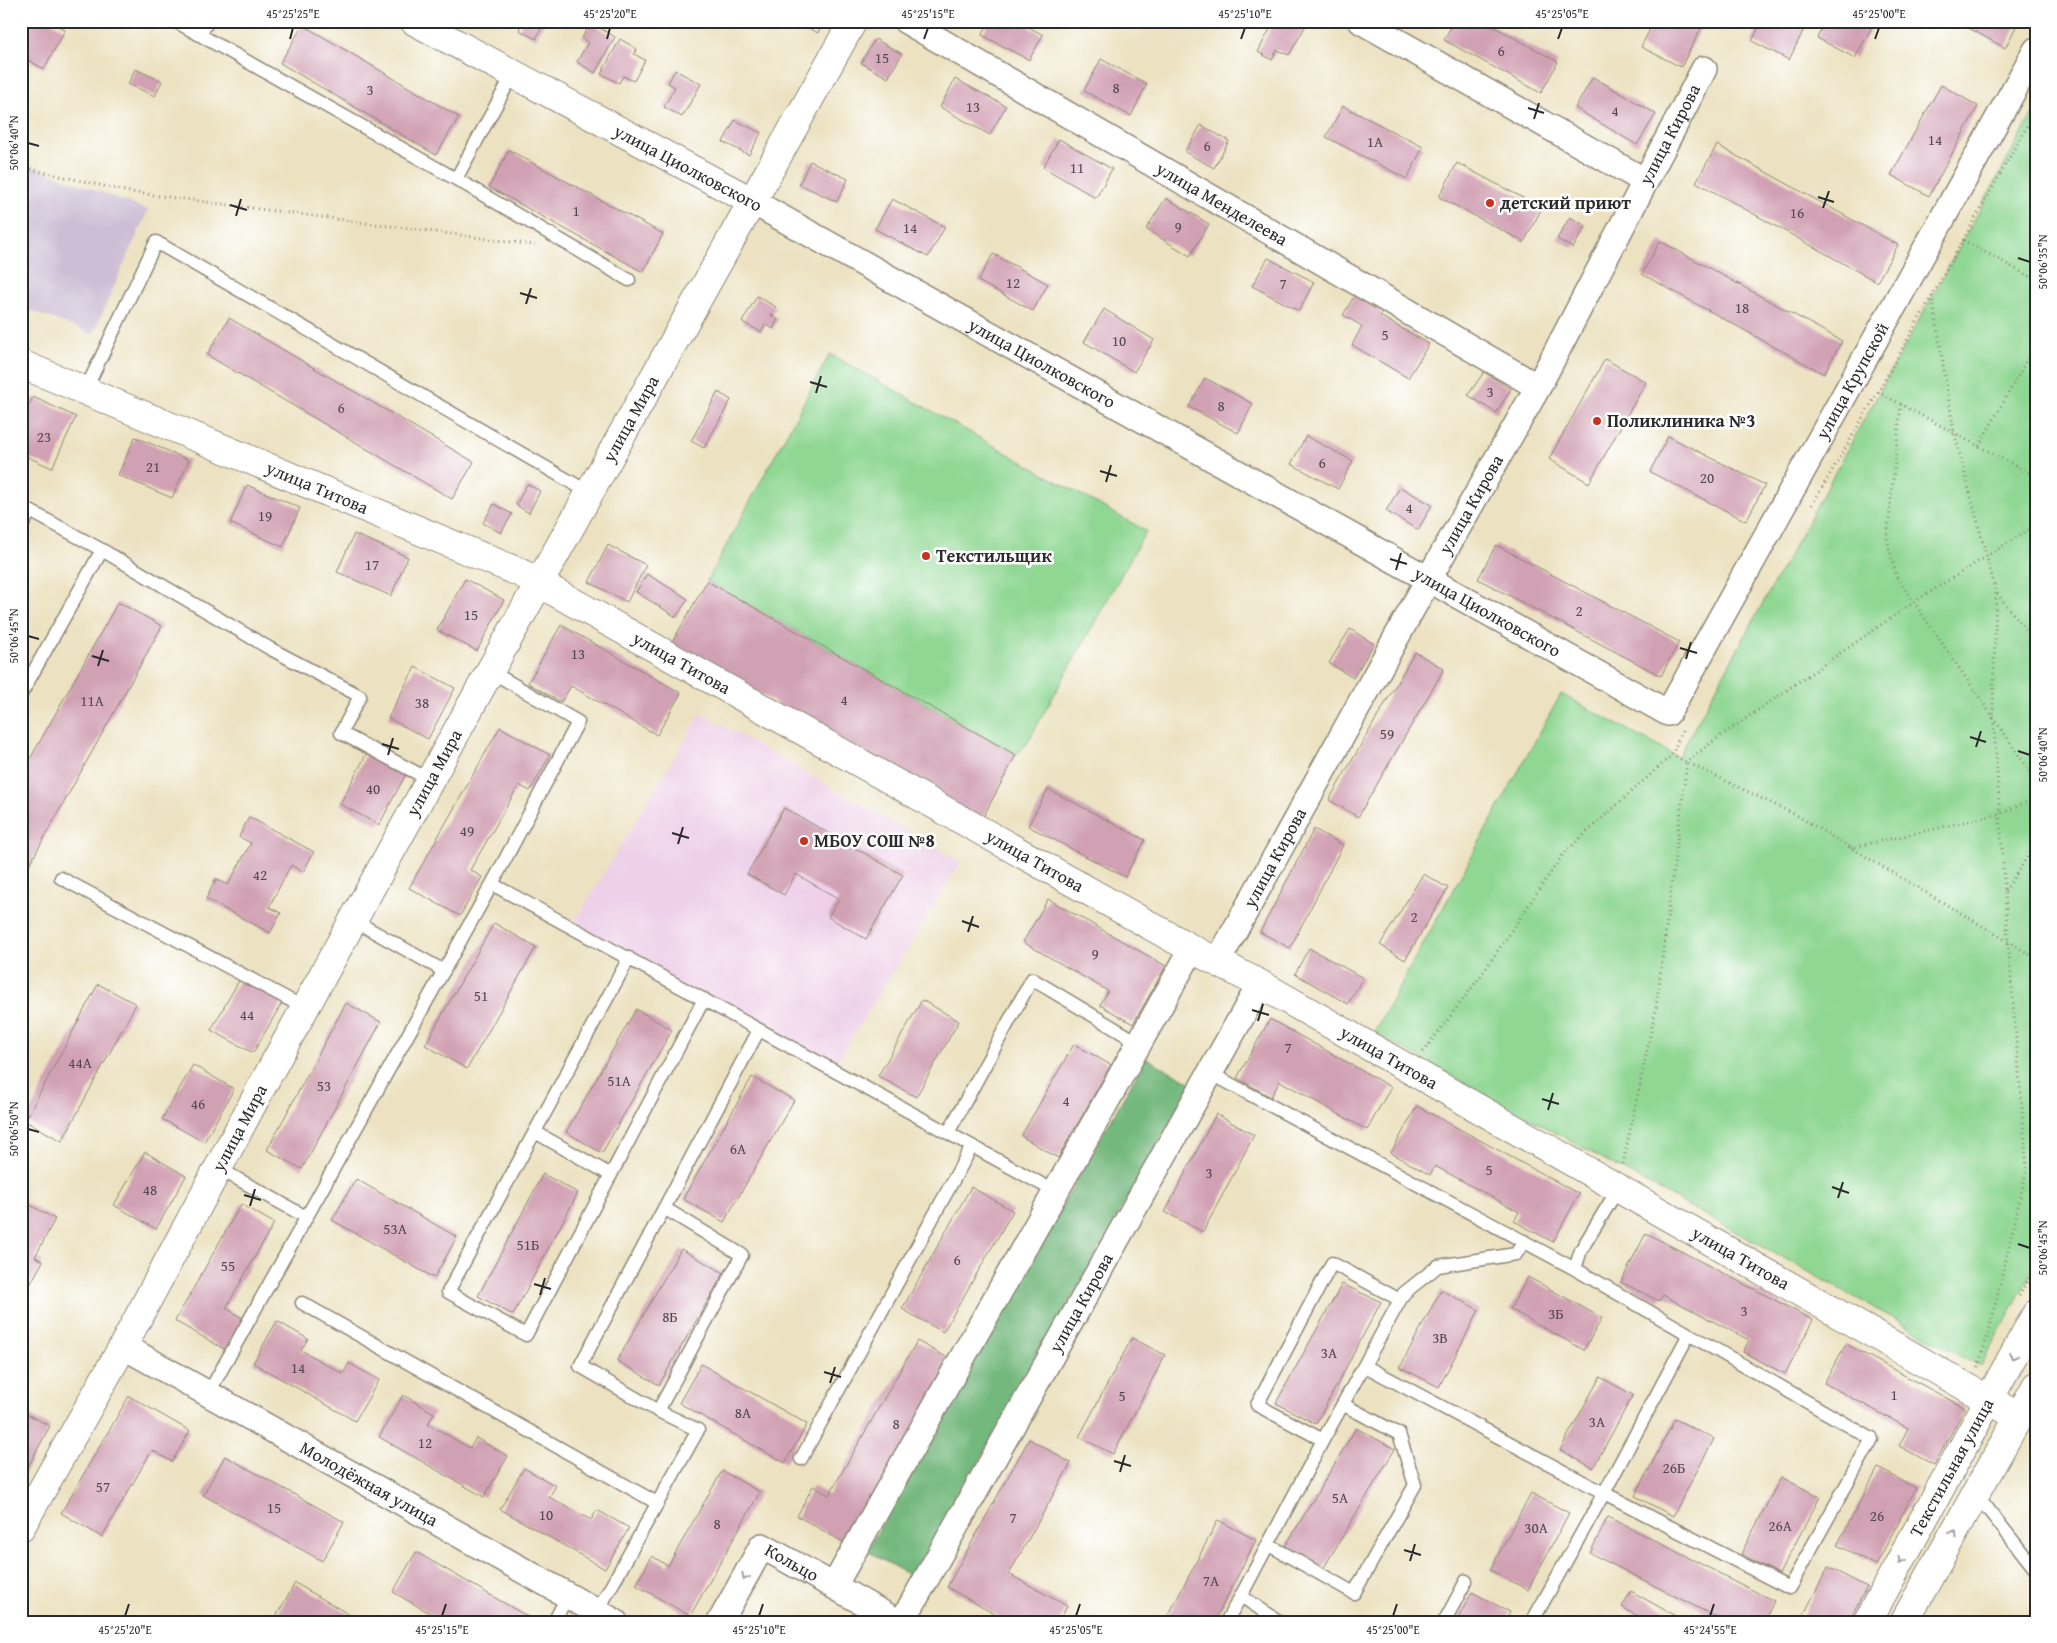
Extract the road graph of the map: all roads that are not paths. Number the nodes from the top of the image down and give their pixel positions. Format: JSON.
{"nodes":[{"id":1,"x":175,"y":21,"type":"edge"},
{"id":2,"x":208,"y":21,"type":"edge"},
{"id":3,"x":414,"y":21,"type":"edge"},
{"id":4,"x":853,"y":21,"type":"edge"},
{"id":5,"x":906,"y":21,"type":"edge"},
{"id":6,"x":1361,"y":21,"type":"edge"},
{"id":7,"x":200,"y":35,"type":"junction"},
{"id":8,"x":2036,"y":50,"type":"edge"},
{"id":9,"x":1704,"y":69,"type":"dead end"},
{"id":10,"x":513,"y":74,"type":"junction"},
{"id":11,"x":456,"y":179,"type":"junction"},
{"id":12,"x":1645,"y":181,"type":"junction"},
{"id":13,"x":753,"y":202,"type":"junction"},
{"id":14,"x":629,"y":280,"type":"dead end"},
{"id":15,"x":21,"y":364,"type":"edge"},
{"id":16,"x":1538,"y":386,"type":"junction"},
{"id":17,"x":85,"y":391,"type":"junction"},
{"id":18,"x":590,"y":493,"type":"junction"},
{"id":19,"x":21,"y":528,"type":"edge"},
{"id":20,"x":102,"y":550,"type":"junction"},
{"id":21,"x":1428,"y":580,"type":"junction"},
{"id":22,"x":539,"y":584,"type":"junction"},
{"id":23,"x":490,"y":671,"type":"junction"},
{"id":24,"x":21,"y":694,"type":"edge"},
{"id":25,"x":1668,"y":713,"type":"joint"},
{"id":26,"x":430,"y":780,"type":"junction"},
{"id":27,"x":61,"y":878,"type":"dead end"},
{"id":28,"x":492,"y":884,"type":"junction"},
{"id":29,"x":353,"y":920,"type":"junction"},
{"id":30,"x":1192,"y":949,"type":"junction"},
{"id":31,"x":629,"y":958,"type":"junction"},
{"id":32,"x":1218,"y":961,"type":"junction"},
{"id":33,"x":444,"y":971,"type":"junction"},
{"id":34,"x":1260,"y":984,"type":"junction"},
{"id":35,"x":704,"y":999,"type":"junction"},
{"id":36,"x":305,"y":1008,"type":"junction"},
{"id":37,"x":760,"y":1030,"type":"junction"},
{"id":38,"x":1139,"y":1044,"type":"junction"},
{"id":39,"x":1210,"y":1073,"type":"junction"},
{"id":40,"x":535,"y":1132,"type":"junction"},
{"id":41,"x":948,"y":1133,"type":"junction"},
{"id":42,"x":972,"y":1146,"type":"junction"},
{"id":43,"x":218,"y":1168,"type":"junction"},
{"id":44,"x":611,"y":1175,"type":"junction"},
{"id":45,"x":1618,"y":1189,"type":"junction"},
{"id":46,"x":1056,"y":1192,"type":"junction"},
{"id":47,"x":664,"y":1208,"type":"junction"},
{"id":48,"x":306,"y":1217,"type":"junction"},
{"id":49,"x":1524,"y":1241,"type":"junction"},
{"id":50,"x":1575,"y":1268,"type":"junction"},
{"id":51,"x":1400,"y":1300,"type":"junction"},
{"id":52,"x":302,"y":1303,"type":"dead end"},
{"id":53,"x":2036,"y":1314,"type":"edge"},
{"id":54,"x":1688,"y":1334,"type":"junction"},
{"id":55,"x":123,"y":1346,"type":"junction"},
{"id":56,"x":1365,"y":1366,"type":"junction"},
{"id":57,"x":2036,"y":1386,"type":"edge"},
{"id":58,"x":208,"y":1394,"type":"junction"},
{"id":59,"x":1988,"y":1401,"type":"junction"},
{"id":60,"x":1344,"y":1405,"type":"junction"},
{"id":61,"x":658,"y":1411,"type":"junction"},
{"id":62,"x":2019,"y":1417,"type":"junction"},
{"id":63,"x":1323,"y":1440,"type":"junction"},
{"id":64,"x":801,"y":1459,"type":"dead end"},
{"id":65,"x":1604,"y":1493,"type":"junction"},
{"id":66,"x":1976,"y":1494,"type":"junction"},
{"id":67,"x":657,"y":1503,"type":"junction"},
{"id":68,"x":21,"y":1527,"type":"edge"},
{"id":69,"x":1269,"y":1544,"type":"junction"},
{"id":70,"x":2036,"y":1570,"type":"edge"},
{"id":71,"x":1466,"y":1581,"type":"dead end"},
{"id":72,"x":834,"y":1586,"type":"junction"},
{"id":73,"x":568,"y":1595,"type":"junction"},
{"id":74,"x":1241,"y":1596,"type":"junction"},
{"id":75,"x":606,"y":1617,"type":"edge"},
{"id":76,"x":554,"y":1622,"type":"edge"},
{"id":77,"x":720,"y":1622,"type":"edge"},
{"id":78,"x":898,"y":1622,"type":"edge"},
{"id":79,"x":902,"y":1622,"type":"edge"},
{"id":80,"x":1226,"y":1622,"type":"edge"},
{"id":81,"x":1280,"y":1622,"type":"edge"},
{"id":82,"x":1444,"y":1622,"type":"edge"},
{"id":83,"x":1532,"y":1622,"type":"edge"},
{"id":84,"x":1867,"y":1622,"type":"edge"},
{"id":85,"x":1904,"y":1622,"type":"edge"}],
"edges":[{"from":1,"to":7,"type":"lane"},
{"from":2,"to":7,"type":"lane"},
{"from":3,"to":10,"type":"street","name":"улица Циолковского"},
{"from":4,"to":13,"type":"street","name":"улица Мира"},
{"from":5,"to":16,"type":"street","name":"улица Менделеева"},
{"from":6,"to":12,"type":"street"},
{"from":7,"to":11,"type":"lane"},
{"from":8,"to":25,"type":"street","name":"улица Крупской"},
{"from":9,"to":12,"type":"street","name":"улица Кирова"},
{"from":10,"to":11,"type":"lane"},
{"from":10,"to":13,"type":"street","name":"улица Циолковского"},
{"from":11,"to":14,"type":"lane"},
{"from":12,"to":16,"type":"street","name":"улица Кирова"},
{"from":13,"to":18,"type":"street","name":"улица Мира"},
{"from":13,"to":21,"type":"street","name":"улица Циолковского"},
{"from":15,"to":17,"type":"street","name":"улица Титова"},
{"from":16,"to":21,"type":"street","name":"улица Кирова"},
{"from":17,"to":18,"type":"lane"},
{"from":17,"to":22,"type":"street","name":"улица Титова"},
{"from":18,"to":22,"type":"street","name":"улица Мира"},
{"from":19,"to":20,"type":"lane"},
{"from":20,"to":24,"type":"lane"},
{"from":20,"to":26,"type":"lane"},
{"from":21,"to":25,"type":"street","name":"улица Циолковского"},
{"from":21,"to":32,"type":"street","name":"улица Кирова"},
{"from":22,"to":23,"type":"street","name":"улица Мира"},
{"from":22,"to":30,"type":"street","name":"улица Титова"},
{"from":23,"to":26,"type":"street","name":"улица Мира"},
{"from":23,"to":28,"type":"lane"},
{"from":26,"to":29,"type":"street","name":"улица Мира"},
{"from":27,"to":36,"type":"lane"},
{"from":28,"to":31,"type":"lane"},
{"from":28,"to":33,"type":"lane"},
{"from":29,"to":33,"type":"lane"},
{"from":29,"to":36,"type":"street","name":"улица Мира"},
{"from":30,"to":32,"type":"street","name":"улица Титова"},
{"from":30,"to":38,"type":"street"},
{"from":31,"to":35,"type":"lane"},
{"from":31,"to":40,"type":"lane"},
{"from":32,"to":34,"type":"street","name":"улица Титова"},
{"from":33,"to":48,"type":"lane"},
{"from":34,"to":39,"type":"street","name":"улица Кирова"},
{"from":34,"to":45,"type":"street","name":"улица Титова"},
{"from":35,"to":37,"type":"lane"},
{"from":35,"to":44,"type":"lane"},
{"from":36,"to":43,"type":"street","name":"улица Мира"},
{"from":37,"to":41,"type":"lane"},
{"from":37,"to":47,"type":"lane"},
{"from":38,"to":41,"type":"lane"},
{"from":38,"to":46,"type":"street"},
{"from":39,"to":49,"type":"lane"},
{"from":39,"to":79,"type":"street","name":"улица Кирова"},
{"from":40,"to":44,"type":"lane"},
{"from":40,"to":44,"type":"lane"},
{"from":41,"to":42,"type":"lane"},
{"from":42,"to":46,"type":"lane"},
{"from":42,"to":64,"type":"lane"},
{"from":43,"to":48,"type":"lane"},
{"from":43,"to":55,"type":"street","name":"улица Мира"},
{"from":45,"to":50,"type":"lane"},
{"from":45,"to":59,"type":"street","name":"улица Титова"},
{"from":46,"to":72,"type":"street"},
{"from":47,"to":61,"type":"lane"},
{"from":47,"to":61,"type":"lane"},
{"from":48,"to":58,"type":"lane"},
{"from":49,"to":50,"type":"lane"},
{"from":49,"to":51,"type":"lane"},
{"from":50,"to":54,"type":"lane"},
{"from":51,"to":56,"type":"lane"},
{"from":51,"to":63,"type":"lane"},
{"from":52,"to":67,"type":"lane"},
{"from":53,"to":59,"type":"street","name":"Текстильная улица","one_way":true},
{"from":54,"to":65,"type":"lane"},
{"from":54,"to":65,"type":"lane"},
{"from":55,"to":58,"type":"street","name":"Молодёжная улица"},
{"from":55,"to":68,"type":"street","name":"улица Мира"},
{"from":56,"to":60,"type":"lane"},
{"from":56,"to":65,"type":"lane"},
{"from":57,"to":62,"type":"street","name":"Текстильная улица"},
{"from":58,"to":73,"type":"street","name":"Молодёжная улица"},
{"from":59,"to":62,"type":"street","name":"улица Титова"},
{"from":59,"to":84,"type":"street","name":"Текстильная улица","one_way":true},
{"from":60,"to":63,"type":"lane"},
{"from":60,"to":69,"type":"lane"},
{"from":61,"to":67,"type":"lane"},
{"from":62,"to":66,"type":"street","name":"Текстильная улица"},
{"from":63,"to":69,"type":"lane"},
{"from":65,"to":83,"type":"lane"},
{"from":66,"to":70,"type":"lane"},
{"from":85,"to":66,"type":"street","name":"Текстильная улица","one_way":true},
{"from":67,"to":75,"type":"lane"},
{"from":69,"to":74,"type":"lane"},
{"from":71,"to":82,"type":"lane"},
{"from":72,"to":77,"type":"street","name":"Кольцо","one_way":true},
{"from":72,"to":78,"type":"street","name":"Кольцо"},
{"from":73,"to":75,"type":"street","name":"Молодёжная улица"},
{"from":73,"to":76,"type":"lane"},
{"from":74,"to":80,"type":"lane"},
{"from":74,"to":81,"type":"lane"}]}
